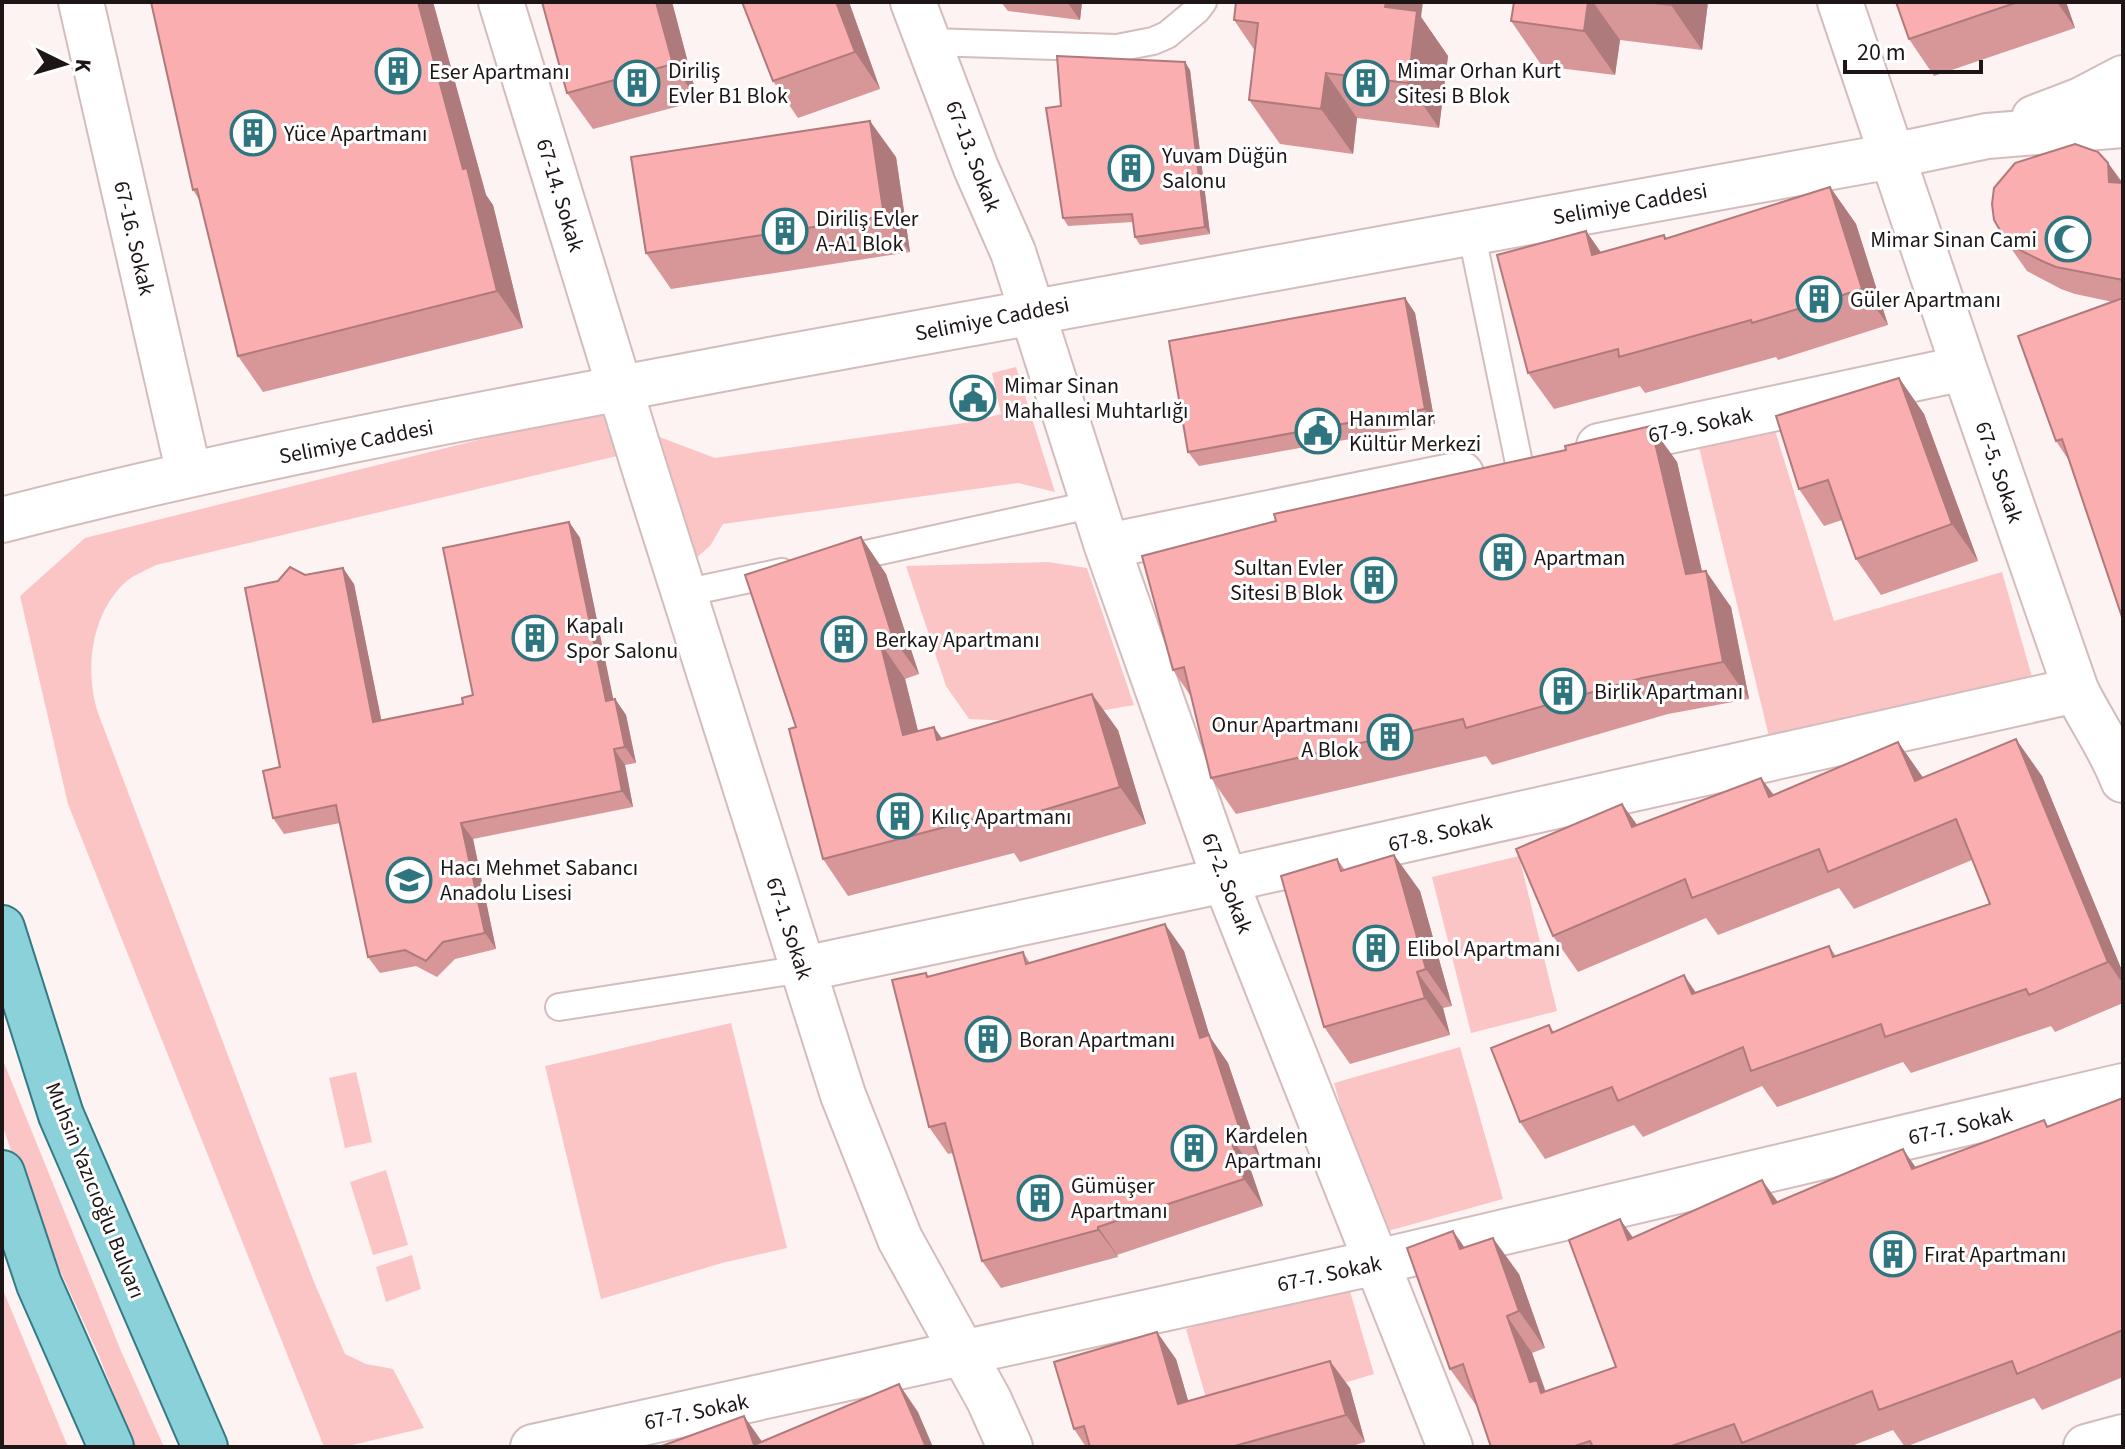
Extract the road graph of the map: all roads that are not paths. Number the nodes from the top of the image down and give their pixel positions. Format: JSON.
{"nodes":[{"id":1,"x":81,"y":2,"type":"edge"},
{"id":2,"x":501,"y":2,"type":"edge"},
{"id":3,"x":913,"y":2,"type":"edge"},
{"id":4,"x":1203,"y":2,"type":"edge"},
{"id":5,"x":1840,"y":2,"type":"edge"},
{"id":6,"x":930,"y":42,"type":"junction"},
{"id":7,"x":2123,"y":78,"type":"edge"},
{"id":8,"x":2123,"y":125,"type":"edge"},
{"id":9,"x":1987,"y":136,"type":"junction"},
{"id":10,"x":1892,"y":156,"type":"junction"},
{"id":11,"x":1471,"y":231,"type":"junction"},
{"id":12,"x":1033,"y":310,"type":"junction"},
{"id":13,"x":1964,"y":368,"type":"junction"},
{"id":14,"x":620,"y":388,"type":"junction"},
{"id":15,"x":1545,"y":457,"type":"junction"},
{"id":16,"x":189,"y":474,"type":"junction"},
{"id":17,"x":1094,"y":504,"type":"junction"},
{"id":18,"x":2,"y":520,"type":"edge"},
{"id":19,"x":1107,"y":546,"type":"junction"},
{"id":20,"x":684,"y":593,"type":"junction"},
{"id":21,"x":2076,"y":690,"type":"junction"},
{"id":22,"x":2121,"y":771,"type":"edge"},
{"id":23,"x":1225,"y":880,"type":"junction"},
{"id":24,"x":2,"y":928,"type":"edge"},
{"id":25,"x":803,"y":969,"type":"junction"},
{"id":26,"x":559,"y":1007,"type":"dead end"},
{"id":27,"x":2123,"y":1086,"type":"edge"},
{"id":28,"x":2,"y":1173,"type":"edge"},
{"id":29,"x":1377,"y":1262,"type":"junction"},
{"id":30,"x":963,"y":1353,"type":"junction"},
{"id":31,"x":2123,"y":1437,"type":"edge"},
{"id":32,"x":583,"y":1442,"type":"edge"},
{"id":33,"x":111,"y":1447,"type":"edge"},
{"id":34,"x":205,"y":1447,"type":"edge"},
{"id":35,"x":533,"y":1447,"type":"edge"},
{"id":36,"x":1010,"y":1447,"type":"edge"},
{"id":37,"x":1450,"y":1447,"type":"edge"},
{"id":38,"x":2086,"y":1447,"type":"edge"}],
"edges":[{"from":1,"to":16,"type":"street","name":"67-16. Sokak"},
{"from":2,"to":14,"type":"street","name":"67-14. Sokak"},
{"from":3,"to":6,"type":"street","name":"67-13. Sokak"},
{"from":4,"to":6,"type":"lane"},
{"from":5,"to":10,"type":"street","name":"67-5. Sokak"},
{"from":6,"to":12,"type":"street","name":"67-13. Sokak"},
{"from":7,"to":9,"type":"street","name":"Selimiye Caddesi"},
{"from":8,"to":9,"type":"street","name":"Selimiye Caddesi"},
{"from":9,"to":10,"type":"street","name":"Selimiye Caddesi"},
{"from":10,"to":11,"type":"street","name":"Selimiye Caddesi"},
{"from":10,"to":13,"type":"street","name":"67-5. Sokak"},
{"from":11,"to":12,"type":"street","name":"Selimiye Caddesi"},
{"from":11,"to":15,"type":"lane"},
{"from":12,"to":14,"type":"street","name":"Selimiye Caddesi"},
{"from":12,"to":17,"type":"street","name":"67-2. Sokak"},
{"from":13,"to":15,"type":"street","name":"67-9. Sokak"},
{"from":13,"to":21,"type":"street","name":"67-5. Sokak"},
{"from":14,"to":16,"type":"street","name":"Selimiye Caddesi"},
{"from":14,"to":20,"type":"street","name":"67-1. Sokak"},
{"from":15,"to":19,"type":"street","name":"67-9. Sokak"},
{"from":16,"to":18,"type":"street","name":"Selimiye Caddesi"},
{"from":17,"to":19,"type":"street","name":"67-2. Sokak"},
{"from":17,"to":20,"type":"lane"},
{"from":19,"to":23,"type":"street","name":"67-2. Sokak"},
{"from":20,"to":25,"type":"street","name":"67-1. Sokak"},
{"from":21,"to":22,"type":"street","name":"67-5. Sokak"},
{"from":21,"to":23,"type":"street","name":"67-8. Sokak"},
{"from":23,"to":25,"type":"street","name":"67-8. Sokak"},
{"from":23,"to":29,"type":"street","name":"67-2. Sokak"},
{"from":24,"to":34,"type":"main road","name":"Muhsin Yazıcıoğlu Bulvarı"},
{"from":25,"to":26,"type":"lane"},
{"from":25,"to":30,"type":"street","name":"67-1. Sokak"},
{"from":27,"to":29,"type":"street","name":"67-7. Sokak"},
{"from":28,"to":33,"type":"main road"},
{"from":29,"to":30,"type":"street","name":"67-7. Sokak"},
{"from":29,"to":37,"type":"street","name":"67-2. Sokak"},
{"from":30,"to":32,"type":"street","name":"67-7. Sokak"},
{"from":30,"to":36,"type":"street","name":"67-1. Sokak"},
{"from":31,"to":38,"type":"street"},
{"from":32,"to":35,"type":"street","name":"67-7. Sokak"}]}
